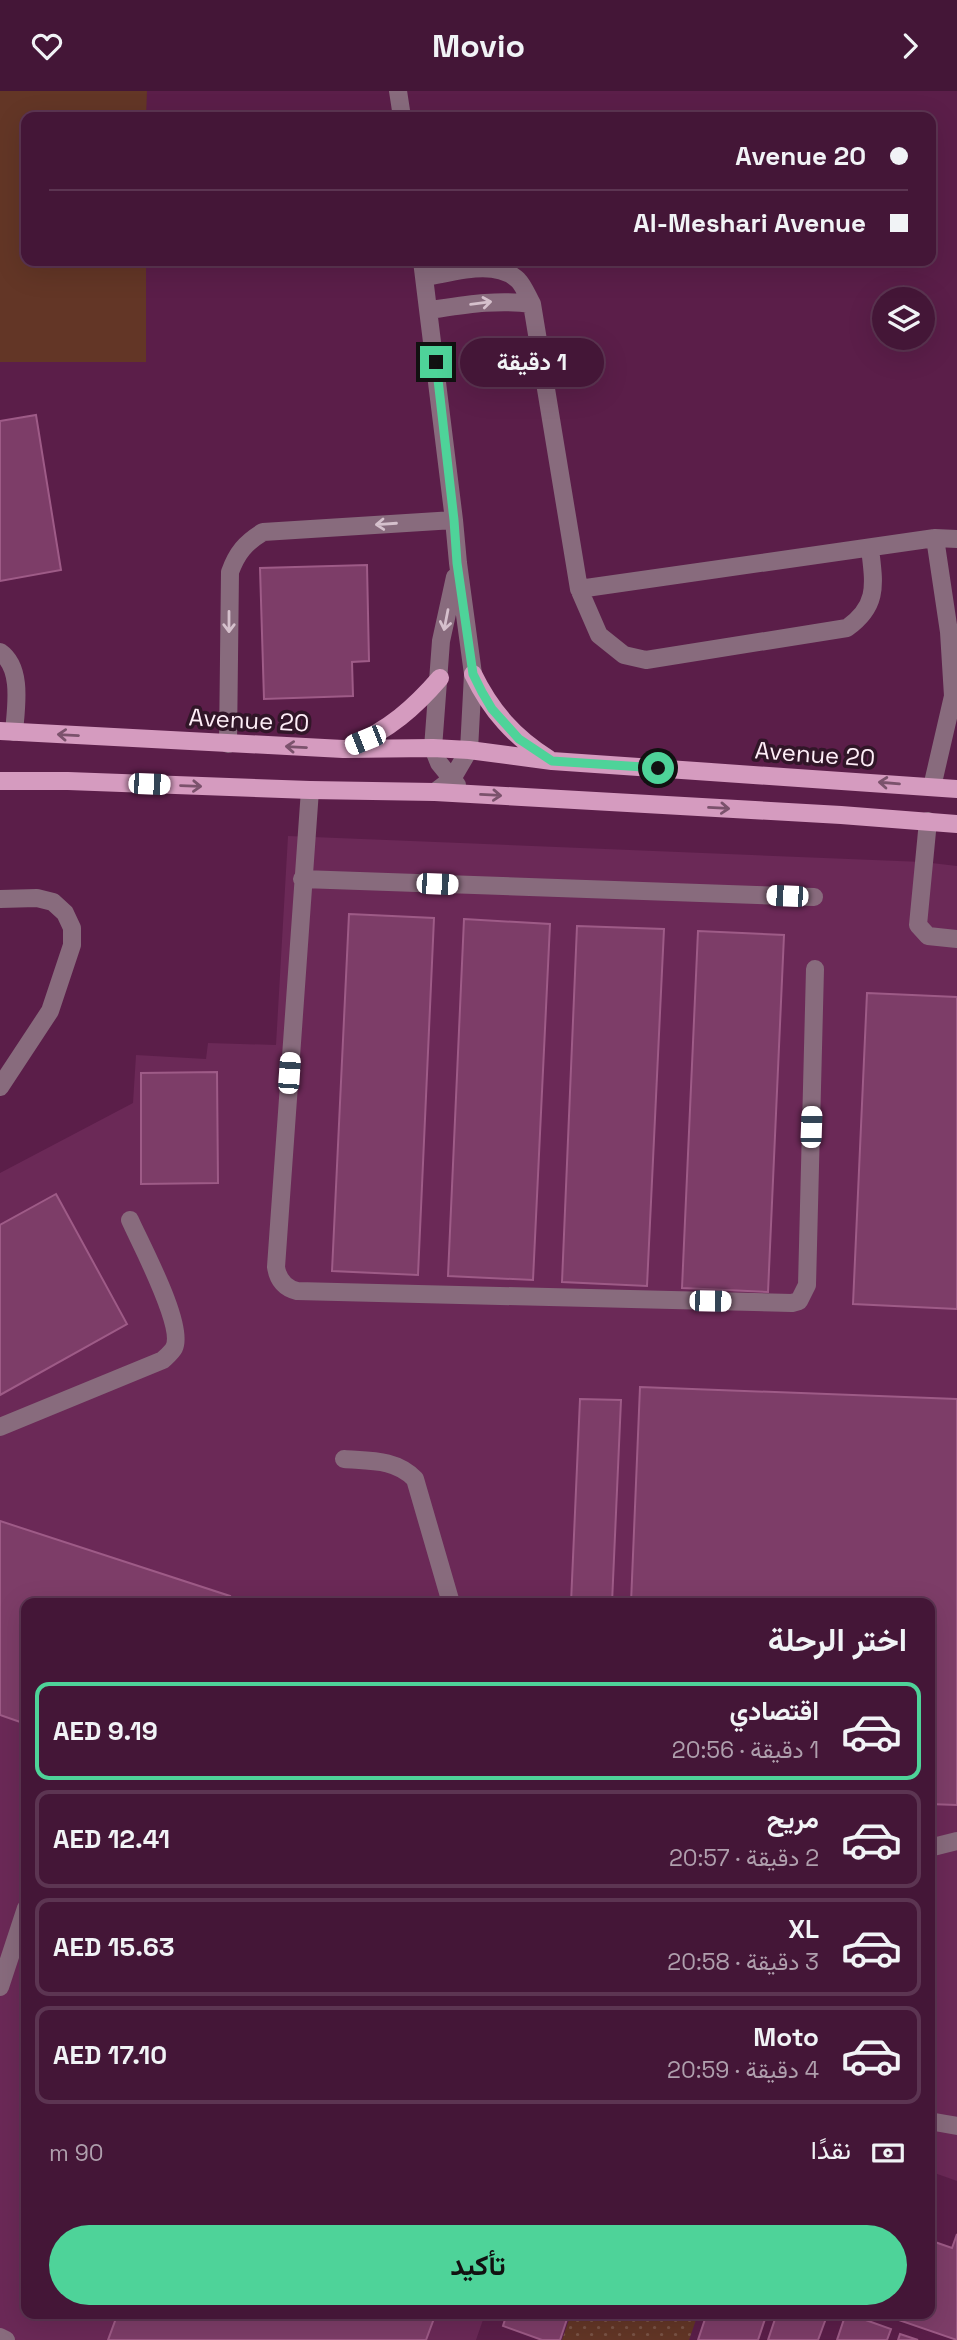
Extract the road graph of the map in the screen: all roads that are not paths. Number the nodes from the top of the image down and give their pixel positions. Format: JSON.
{"nodes":[{"id":1,"x":398,"y":91,"type":"edge"},
{"id":2,"x":400,"y":112,"type":"edge"},
{"id":3,"x":424,"y":269,"type":"edge"},
{"id":4,"x":532,"y":304,"type":"junction"},
{"id":5,"x":429,"y":310,"type":"junction"},
{"id":6,"x":454,"y":520,"type":"junction"},
{"id":7,"x":957,"y":530,"type":"edge"},
{"id":8,"x":935,"y":538,"type":"junction"},
{"id":9,"x":957,"y":539,"type":"edge"},
{"id":10,"x":870,"y":548,"type":"junction"},
{"id":11,"x":457,"y":563,"type":"junction"},
{"id":12,"x":579,"y":589,"type":"junction"},
{"id":13,"x":953,"y":631,"type":"edge"},
{"id":14,"x":0,"y":652,"type":"edge"},
{"id":15,"x":473,"y":674,"type":"junction"},
{"id":16,"x":440,"y":678,"type":"junction"},
{"id":17,"x":7,"y":732,"type":"edge"},
{"id":18,"x":228,"y":744,"type":"junction"},
{"id":19,"x":433,"y":748,"type":"junction"},
{"id":20,"x":343,"y":749,"type":"junction"},
{"id":21,"x":468,"y":750,"type":"junction"},
{"id":22,"x":552,"y":761,"type":"junction"},
{"id":23,"x":452,"y":779,"type":"junction"},
{"id":24,"x":0,"y":781,"type":"edge"},
{"id":25,"x":932,"y":787,"type":"junction"},
{"id":26,"x":957,"y":789,"type":"edge"},
{"id":27,"x":310,"y":790,"type":"junction"},
{"id":28,"x":435,"y":792,"type":"junction"},
{"id":29,"x":465,"y":794,"type":"junction"},
{"id":30,"x":928,"y":821,"type":"junction"},
{"id":31,"x":957,"y":824,"type":"edge"},
{"id":32,"x":302,"y":879,"type":"junction"},
{"id":33,"x":814,"y":897,"type":"dead end"},
{"id":34,"x":0,"y":899,"type":"edge"},
{"id":35,"x":957,"y":939,"type":"edge"},
{"id":36,"x":815,"y":969,"type":"dead end"},
{"id":37,"x":0,"y":1087,"type":"edge"},
{"id":38,"x":130,"y":1220,"type":"dead end"},
{"id":39,"x":0,"y":1427,"type":"edge"},
{"id":40,"x":344,"y":1459,"type":"dead end"},
{"id":41,"x":450,"y":1598,"type":"edge"},
{"id":42,"x":957,"y":1841,"type":"edge"},
{"id":43,"x":935,"y":1846,"type":"edge"},
{"id":44,"x":21,"y":1924,"type":"edge"},
{"id":45,"x":0,"y":1987,"type":"edge"},
{"id":46,"x":935,"y":2122,"type":"edge"},
{"id":47,"x":957,"y":2126,"type":"edge"},
{"id":48,"x":0,"y":2337,"type":"edge"},
{"id":49,"x":6,"y":2340,"type":"edge"}],
"edges":[{"from":1,"to":2,"type":"street"},
{"from":3,"to":4,"type":"street"},
{"from":3,"to":5,"type":"street"},
{"from":5,"to":4,"type":"street","one_way":true},
{"from":4,"to":12,"type":"street"},
{"from":5,"to":6,"type":"street"},
{"from":6,"to":11,"type":"street"},
{"from":6,"to":18,"type":"street","one_way":true},
{"from":7,"to":8,"type":"street"},
{"from":8,"to":9,"type":"street"},
{"from":8,"to":10,"type":"street"},
{"from":8,"to":13,"type":"street"},
{"from":10,"to":12,"type":"street"},
{"from":10,"to":12,"type":"street"},
{"from":11,"to":15,"type":"street"},
{"from":11,"to":16,"type":"street","one_way":true},
{"from":13,"to":25,"type":"street"},
{"from":14,"to":17,"type":"street"},
{"from":15,"to":21,"type":"street"},
{"from":15,"to":22,"type":"main road"},
{"from":16,"to":19,"type":"street"},
{"from":16,"to":20,"type":"main road"},
{"from":18,"to":17,"type":"main road","name":"Avenue 20","one_way":true},
{"from":20,"to":18,"type":"main road","name":"Avenue 20","one_way":true},
{"from":19,"to":20,"type":"main road","name":"Avenue 20"},
{"from":19,"to":21,"type":"main road","name":"Avenue 20"},
{"from":19,"to":23,"type":"street"},
{"from":21,"to":22,"type":"main road","name":"Avenue 20"},
{"from":21,"to":23,"type":"street"},
{"from":25,"to":22,"type":"main road","name":"Avenue 20","one_way":true},
{"from":23,"to":28,"type":"street"},
{"from":23,"to":29,"type":"street"},
{"from":24,"to":27,"type":"main road","one_way":true},
{"from":25,"to":26,"type":"main road","name":"Avenue 20"},
{"from":27,"to":28,"type":"main road"},
{"from":27,"to":32,"type":"street"},
{"from":28,"to":29,"type":"main road"},
{"from":29,"to":30,"type":"main road","one_way":true},
{"from":30,"to":31,"type":"main road"},
{"from":30,"to":35,"type":"street"},
{"from":32,"to":33,"type":"street"},
{"from":32,"to":36,"type":"street"},
{"from":34,"to":37,"type":"street"},
{"from":38,"to":39,"type":"street"},
{"from":40,"to":41,"type":"street"},
{"from":42,"to":43,"type":"street"},
{"from":44,"to":45,"type":"street"},
{"from":46,"to":47,"type":"street"},
{"from":48,"to":49,"type":"street"}]}
